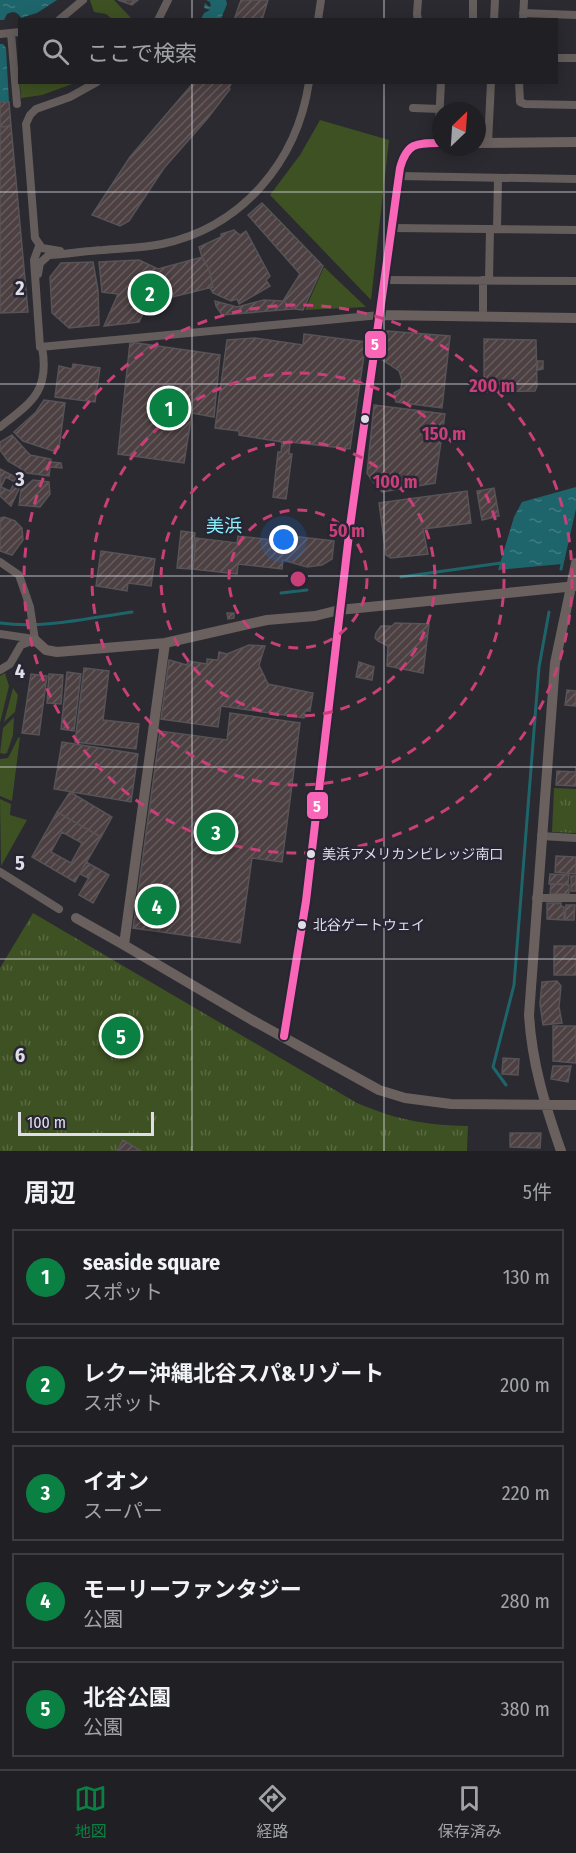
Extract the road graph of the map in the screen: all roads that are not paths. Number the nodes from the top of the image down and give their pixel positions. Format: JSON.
{"nodes":[{"id":1,"x":83,"y":0,"type":"edge"},
{"id":2,"x":168,"y":0,"type":"edge"},
{"id":3,"x":321,"y":0,"type":"edge"},
{"id":4,"x":418,"y":0,"type":"edge"},
{"id":5,"x":473,"y":0,"type":"edge"},
{"id":6,"x":495,"y":0,"type":"edge"},
{"id":7,"x":524,"y":0,"type":"edge"},
{"id":8,"x":576,"y":15,"type":"edge"},
{"id":9,"x":523,"y":16,"type":"edge"},
{"id":10,"x":61,"y":18,"type":"edge"},
{"id":11,"x":159,"y":18,"type":"edge"},
{"id":12,"x":318,"y":18,"type":"edge"},
{"id":13,"x":418,"y":18,"type":"edge"},
{"id":14,"x":473,"y":18,"type":"edge"},
{"id":15,"x":494,"y":18,"type":"edge"},
{"id":16,"x":15,"y":32,"type":"edge"},
{"id":17,"x":0,"y":34,"type":"edge"},
{"id":18,"x":558,"y":58,"type":"edge"},
{"id":19,"x":576,"y":58,"type":"edge"},
{"id":20,"x":94,"y":84,"type":"edge"},
{"id":21,"x":309,"y":84,"type":"edge"},
{"id":22,"x":441,"y":84,"type":"edge"},
{"id":23,"x":490,"y":84,"type":"edge"},
{"id":24,"x":519,"y":84,"type":"edge"},
{"id":25,"x":440,"y":102,"type":"edge"},
{"id":26,"x":17,"y":104,"type":"dead end"},
{"id":27,"x":576,"y":105,"type":"edge"},
{"id":28,"x":413,"y":108,"type":"dead end"},
{"id":29,"x":432,"y":109,"type":"edge"},
{"id":30,"x":486,"y":112,"type":"edge"},
{"id":31,"x":576,"y":142,"type":"edge"},
{"id":32,"x":432,"y":143,"type":"edge"},
{"id":33,"x":486,"y":143,"type":"edge"},
{"id":34,"x":399,"y":176,"type":"junction"},
{"id":35,"x":498,"y":178,"type":"junction"},
{"id":36,"x":576,"y":180,"type":"edge"},
{"id":37,"x":392,"y":228,"type":"junction"},
{"id":38,"x":494,"y":229,"type":"junction"},
{"id":39,"x":576,"y":230,"type":"edge"},
{"id":40,"x":39,"y":246,"type":"junction"},
{"id":41,"x":94,"y":250,"type":"junction"},
{"id":42,"x":385,"y":280,"type":"junction"},
{"id":43,"x":486,"y":280,"type":"junction"},
{"id":44,"x":576,"y":281,"type":"edge"},
{"id":45,"x":483,"y":309,"type":"dead end"},
{"id":46,"x":380,"y":315,"type":"junction"},
{"id":47,"x":576,"y":318,"type":"edge"},
{"id":48,"x":42,"y":347,"type":"junction"},
{"id":49,"x":0,"y":428,"type":"edge"},
{"id":50,"x":0,"y":562,"type":"edge"},
{"id":51,"x":576,"y":563,"type":"edge"},
{"id":52,"x":573,"y":586,"type":"edge"},
{"id":53,"x":339,"y":610,"type":"junction"},
{"id":54,"x":0,"y":634,"type":"edge"},
{"id":55,"x":35,"y":639,"type":"junction"},
{"id":56,"x":165,"y":643,"type":"junction"},
{"id":57,"x":0,"y":670,"type":"edge"},
{"id":58,"x":541,"y":836,"type":"junction"},
{"id":59,"x":576,"y":838,"type":"edge"},
{"id":60,"x":0,"y":873,"type":"edge"},
{"id":61,"x":536,"y":898,"type":"junction"},
{"id":62,"x":576,"y":898,"type":"edge"},
{"id":63,"x":59,"y":909,"type":"dead end"},
{"id":64,"x":76,"y":918,"type":"dead end"},
{"id":65,"x":124,"y":945,"type":"junction"},
{"id":66,"x":284,"y":1036,"type":"junction"},
{"id":67,"x":546,"y":1106,"type":"junction"},
{"id":68,"x":576,"y":1106,"type":"edge"},
{"id":69,"x":561,"y":1151,"type":"edge"}],
"edges":[{"from":1,"to":10,"type":"street"},
{"from":2,"to":11,"type":"street"},
{"from":3,"to":12,"type":"street"},
{"from":4,"to":13,"type":"street"},
{"from":5,"to":14,"type":"street"},
{"from":6,"to":15,"type":"street"},
{"from":7,"to":9,"type":"street"},
{"from":8,"to":9,"type":"street"},
{"from":16,"to":17,"type":"street"},
{"from":16,"to":26,"type":"street"},
{"from":18,"to":19,"type":"street"},
{"from":20,"to":40,"type":"street"},
{"from":21,"to":41,"type":"street"},
{"from":22,"to":25,"type":"street"},
{"from":23,"to":30,"type":"street"},
{"from":24,"to":27,"type":"street"},
{"from":28,"to":29,"type":"street"},
{"from":31,"to":33,"type":"street"},
{"from":32,"to":34,"type":"street"},
{"from":34,"to":35,"type":"street"},
{"from":34,"to":37,"type":"street"},
{"from":35,"to":36,"type":"street"},
{"from":35,"to":38,"type":"street"},
{"from":37,"to":38,"type":"street"},
{"from":37,"to":42,"type":"street"},
{"from":38,"to":39,"type":"street"},
{"from":38,"to":43,"type":"street"},
{"from":40,"to":41,"type":"street"},
{"from":40,"to":48,"type":"street"},
{"from":41,"to":48,"type":"street"},
{"from":42,"to":43,"type":"street"},
{"from":42,"to":46,"type":"street"},
{"from":43,"to":44,"type":"street"},
{"from":43,"to":45,"type":"street"},
{"from":46,"to":47,"type":"street"},
{"from":46,"to":48,"type":"street"},
{"from":46,"to":53,"type":"street"},
{"from":48,"to":49,"type":"street"},
{"from":50,"to":55,"type":"street"},
{"from":51,"to":52,"type":"street"},
{"from":52,"to":53,"type":"street"},
{"from":52,"to":58,"type":"street"},
{"from":53,"to":56,"type":"street"},
{"from":53,"to":66,"type":"street"},
{"from":54,"to":55,"type":"street"},
{"from":55,"to":56,"type":"street"},
{"from":55,"to":57,"type":"street"},
{"from":56,"to":65,"type":"street"},
{"from":58,"to":59,"type":"street"},
{"from":58,"to":61,"type":"street"},
{"from":60,"to":63,"type":"street"},
{"from":61,"to":62,"type":"street"},
{"from":61,"to":67,"type":"street"},
{"from":64,"to":65,"type":"street"},
{"from":65,"to":66,"type":"street"},
{"from":66,"to":67,"type":"street"},
{"from":67,"to":68,"type":"street"},
{"from":67,"to":69,"type":"street"}]}
